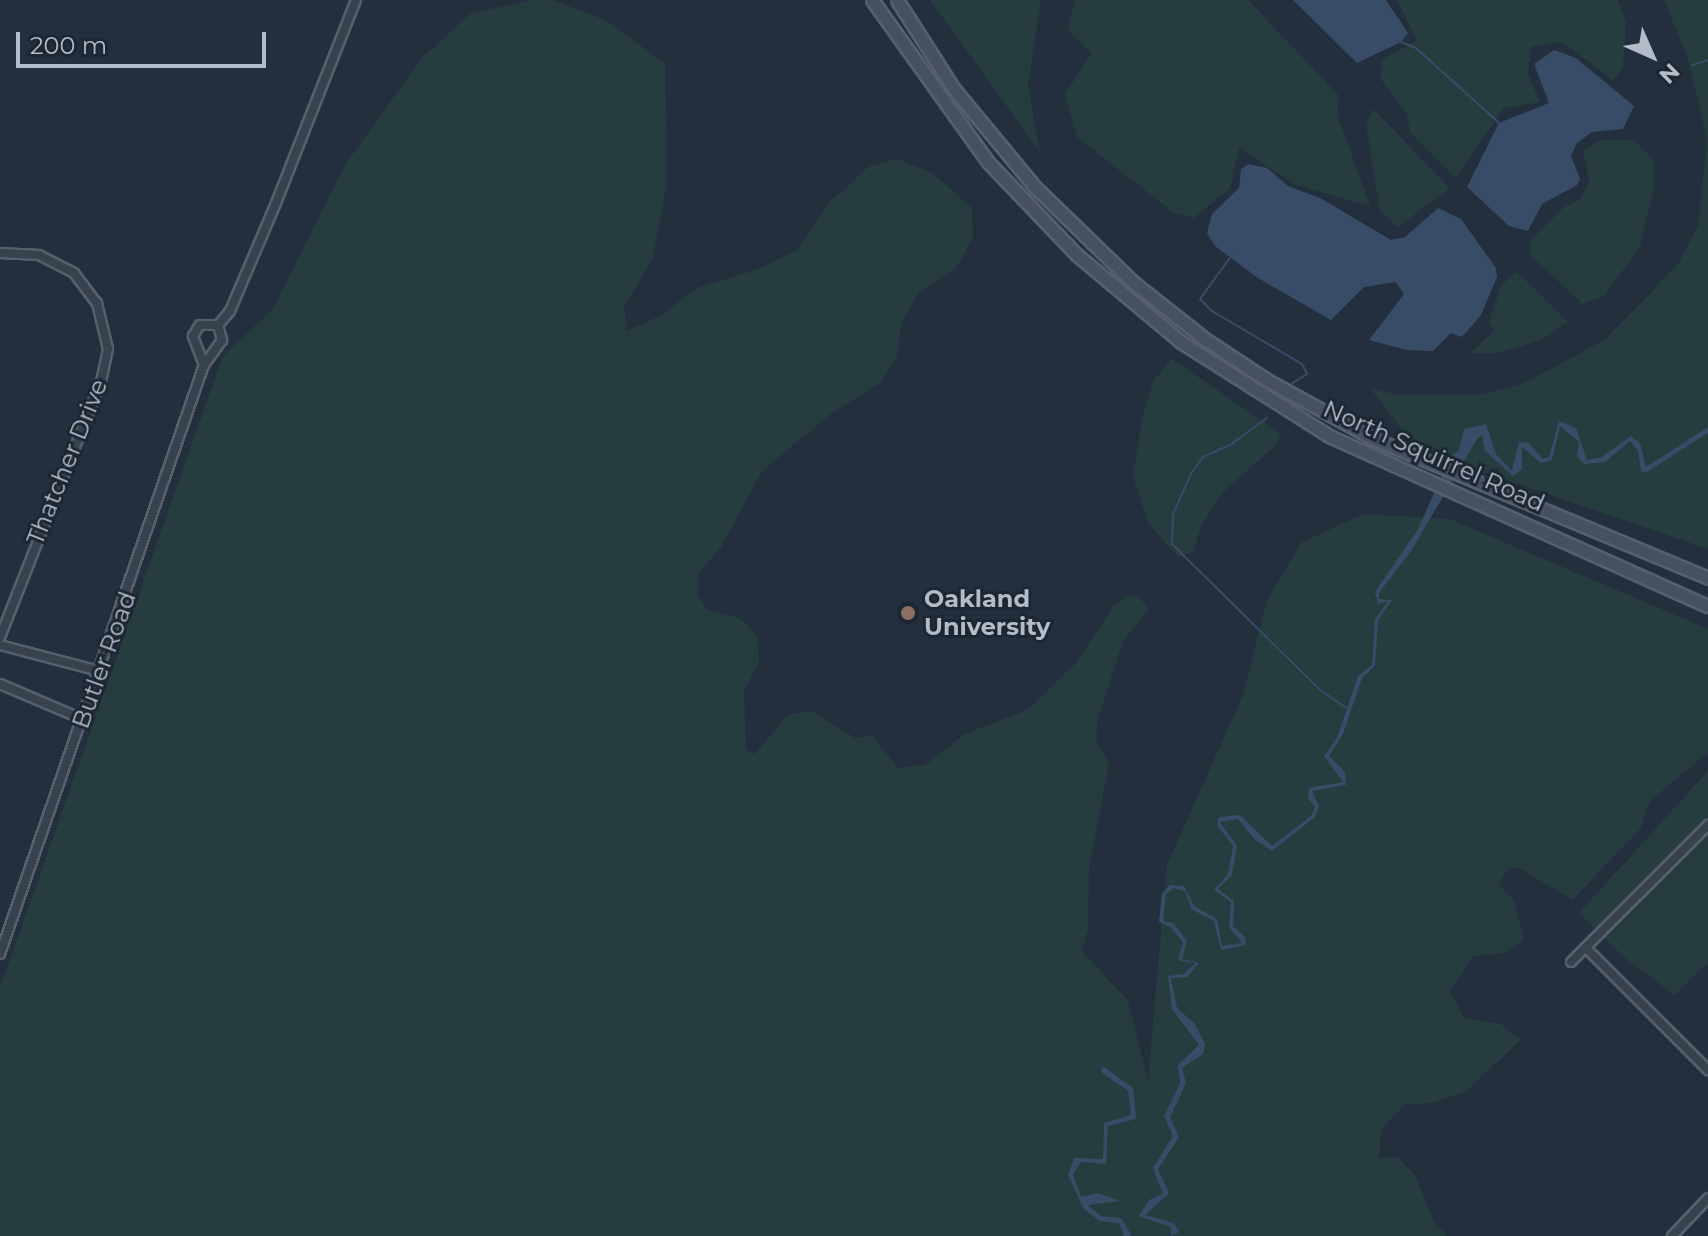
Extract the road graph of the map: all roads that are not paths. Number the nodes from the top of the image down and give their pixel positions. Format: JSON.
{"nodes":[{"id":1,"x":356,"y":0,"type":"edge"},
{"id":2,"x":872,"y":0,"type":"edge"},
{"id":3,"x":897,"y":0,"type":"edge"},
{"id":4,"x":0,"y":253,"type":"edge"},
{"id":5,"x":218,"y":325,"type":"junction"},
{"id":6,"x":204,"y":365,"type":"junction"},
{"id":7,"x":1708,"y":578,"type":"edge"},
{"id":8,"x":1708,"y":606,"type":"edge"},
{"id":9,"x":0,"y":638,"type":"edge"},
{"id":10,"x":0,"y":645,"type":"edge"},
{"id":11,"x":99,"y":671,"type":"junction"},
{"id":12,"x":0,"y":684,"type":"edge"},
{"id":13,"x":82,"y":719,"type":"junction"},
{"id":14,"x":1708,"y":825,"type":"edge"},
{"id":15,"x":1586,"y":948,"type":"junction"},
{"id":16,"x":0,"y":954,"type":"edge"},
{"id":17,"x":1571,"y":962,"type":"dead end"},
{"id":18,"x":1708,"y":1070,"type":"edge"},
{"id":19,"x":1708,"y":1198,"type":"edge"},
{"id":20,"x":1672,"y":1236,"type":"edge"}],
"edges":[{"from":1,"to":5,"type":"street","name":"Butler Road"},
{"from":2,"to":8,"type":"main road","name":"North Squirrel Road"},
{"from":3,"to":7,"type":"main road","name":"North Squirrel Road"},
{"from":4,"to":9,"type":"street","name":"Thatcher Drive"},
{"from":5,"to":6,"type":"street","name":"Butler Road"},
{"from":5,"to":6,"type":"street","name":"Butler Road"},
{"from":6,"to":11,"type":"street","name":"Butler Road"},
{"from":10,"to":11,"type":"street"},
{"from":11,"to":13,"type":"street","name":"Butler Road"},
{"from":12,"to":13,"type":"street"},
{"from":13,"to":16,"type":"street","name":"Butler Road"},
{"from":14,"to":15,"type":"street"},
{"from":15,"to":17,"type":"street"},
{"from":15,"to":18,"type":"street"},
{"from":19,"to":20,"type":"street"}]}
